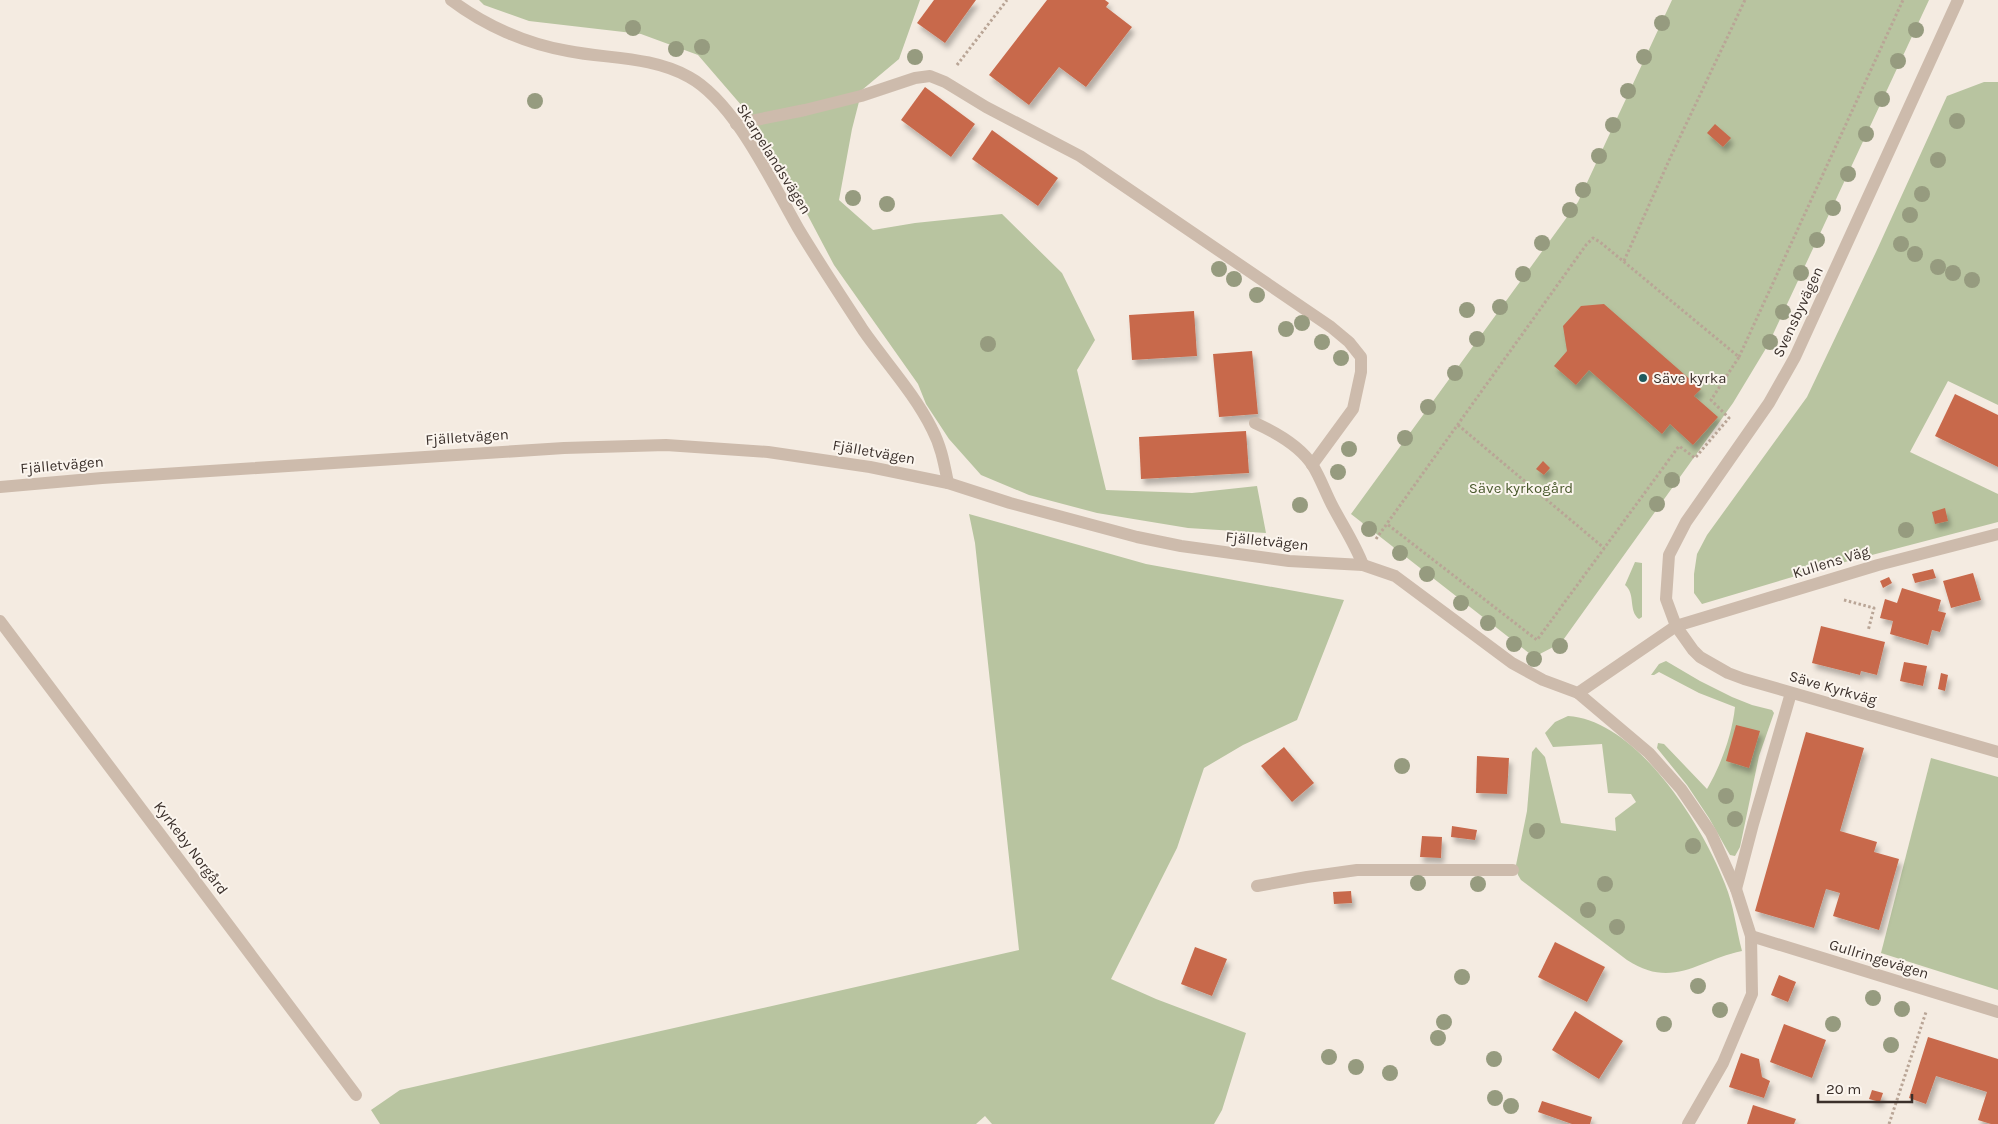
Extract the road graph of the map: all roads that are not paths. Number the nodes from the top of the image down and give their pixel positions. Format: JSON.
{"nodes":[{"id":1,"x":451,"y":0,"type":"edge"},
{"id":2,"x":1958,"y":0,"type":"edge"},
{"id":3,"x":736,"y":124,"type":"junction"},
{"id":4,"x":1255,"y":423,"type":"dead end"},
{"id":5,"x":1312,"y":465,"type":"junction"},
{"id":6,"x":948,"y":483,"type":"junction"},
{"id":7,"x":0,"y":486,"type":"edge"},
{"id":8,"x":1998,"y":534,"type":"edge"},
{"id":9,"x":1363,"y":565,"type":"junction"},
{"id":10,"x":0,"y":621,"type":"edge"},
{"id":11,"x":1676,"y":626,"type":"junction"},
{"id":12,"x":1578,"y":693,"type":"junction"},
{"id":13,"x":1791,"y":693,"type":"junction"},
{"id":14,"x":1998,"y":752,"type":"edge"},
{"id":15,"x":1513,"y":870,"type":"dead end"},
{"id":16,"x":1258,"y":886,"type":"dead end"},
{"id":17,"x":1736,"y":889,"type":"junction"},
{"id":18,"x":1751,"y":936,"type":"junction"},
{"id":19,"x":1998,"y":1012,"type":"edge"},
{"id":20,"x":356,"y":1095,"type":"dead end"},
{"id":21,"x":1688,"y":1124,"type":"edge"}],
"edges":[{"from":1,"to":3,"type":"street","name":"Skarpelandsvägen"},
{"from":2,"to":11,"type":"street","name":"Svensbyvägen"},
{"from":3,"to":5,"type":"street"},
{"from":3,"to":6,"type":"street","name":"Skarpelandsvägen"},
{"from":4,"to":5,"type":"street"},
{"from":5,"to":9,"type":"street"},
{"from":6,"to":7,"type":"street","name":"Fjälletvägen"},
{"from":6,"to":9,"type":"street","name":"Fjälletvägen"},
{"from":8,"to":11,"type":"street","name":"Kullens Väg"},
{"from":9,"to":12,"type":"street","name":"Fjälletvägen"},
{"from":10,"to":20,"type":"street","name":"Kyrkeby Norgård"},
{"from":11,"to":12,"type":"street"},
{"from":11,"to":13,"type":"street","name":"Säve Kyrkväg"},
{"from":12,"to":17,"type":"street","name":"Fjälletvägen"},
{"from":13,"to":14,"type":"street","name":"Säve Kyrkväg"},
{"from":13,"to":17,"type":"street"},
{"from":15,"to":16,"type":"street"},
{"from":17,"to":18,"type":"street","name":"Fjälletvägen"},
{"from":18,"to":19,"type":"street","name":"Gullringevägen"},
{"from":18,"to":21,"type":"street","name":"Fjälletvägen"}]}
